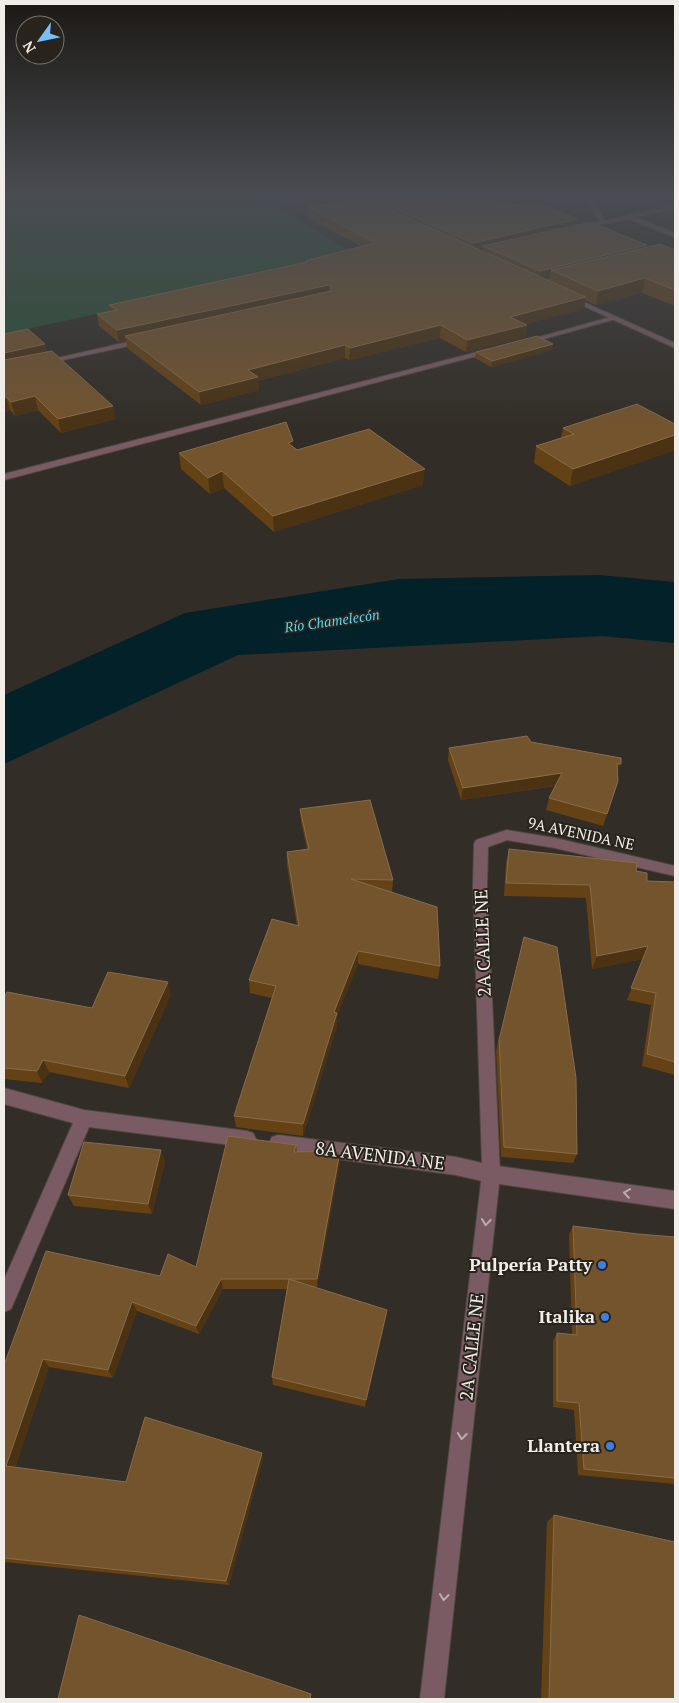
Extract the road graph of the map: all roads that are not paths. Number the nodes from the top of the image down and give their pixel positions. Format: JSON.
{"nodes":[{"id":1,"x":562,"y":294,"type":"edge"},
{"id":2,"x":614,"y":318,"type":"junction"},
{"id":3,"x":157,"y":338,"type":"edge"},
{"id":4,"x":515,"y":345,"type":"edge"},
{"id":5,"x":675,"y":346,"type":"edge"},
{"id":6,"x":505,"y":348,"type":"edge"},
{"id":7,"x":32,"y":365,"type":"edge"},
{"id":8,"x":4,"y":477,"type":"edge"},
{"id":9,"x":481,"y":844,"type":"joint"},
{"id":10,"x":675,"y":871,"type":"edge"},
{"id":11,"x":4,"y":1096,"type":"edge"},
{"id":12,"x":84,"y":1118,"type":"junction"},
{"id":13,"x":491,"y":1174,"type":"junction"},
{"id":14,"x":675,"y":1200,"type":"edge"},
{"id":15,"x":4,"y":1302,"type":"edge"},
{"id":16,"x":432,"y":1699,"type":"edge"}],
"edges":[{"from":1,"to":2,"type":"street"},
{"from":2,"to":4,"type":"street"},
{"from":2,"to":5,"type":"street"},
{"from":3,"to":7,"type":"street"},
{"from":6,"to":8,"type":"street"},
{"from":9,"to":10,"type":"street","name":"9A AVENIDA NE"},
{"from":9,"to":13,"type":"street","name":"2A CALLE NE"},
{"from":11,"to":12,"type":"street","name":"8A AVENIDA NE"},
{"from":12,"to":13,"type":"street","name":"8A AVENIDA NE"},
{"from":12,"to":15,"type":"street"},
{"from":14,"to":13,"type":"street","name":"8A AVENIDA NE","one_way":true},
{"from":13,"to":16,"type":"street","name":"2A CALLE NE","one_way":true}]}
